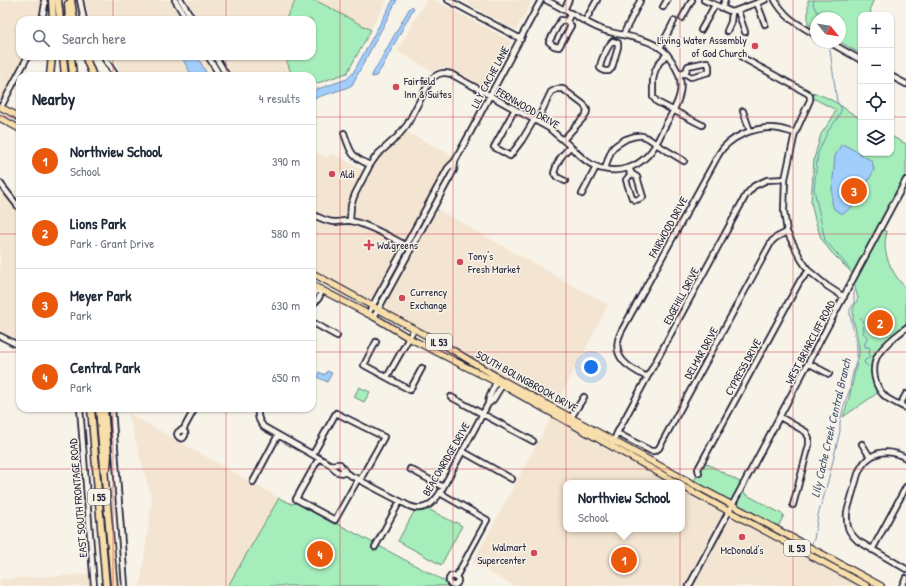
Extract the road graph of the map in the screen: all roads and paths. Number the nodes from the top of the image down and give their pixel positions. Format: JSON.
{"nodes":[{"id":1,"x":44,"y":0,"type":"edge"},
{"id":2,"x":52,"y":0,"type":"edge"},
{"id":3,"x":58,"y":0,"type":"edge"},
{"id":4,"x":68,"y":0,"type":"edge"},
{"id":5,"x":71,"y":0,"type":"edge"},
{"id":6,"x":80,"y":0,"type":"edge"},
{"id":7,"x":175,"y":0,"type":"edge"},
{"id":8,"x":181,"y":0,"type":"edge"},
{"id":9,"x":448,"y":0,"type":"edge"},
{"id":10,"x":541,"y":0,"type":"edge"},
{"id":11,"x":546,"y":0,"type":"edge"},
{"id":12,"x":569,"y":0,"type":"edge"},
{"id":13,"x":597,"y":0,"type":"edge"},
{"id":14,"x":667,"y":0,"type":"edge"},
{"id":15,"x":692,"y":0,"type":"edge"},
{"id":16,"x":725,"y":0,"type":"edge"},
{"id":17,"x":765,"y":0,"type":"edge"},
{"id":18,"x":775,"y":0,"type":"edge"},
{"id":19,"x":640,"y":1,"type":"dead end"},
{"id":20,"x":707,"y":1,"type":"edge"},
{"id":21,"x":757,"y":4,"type":"junction"},
{"id":22,"x":715,"y":5,"type":"junction"},
{"id":23,"x":663,"y":7,"type":"dead end"},
{"id":24,"x":722,"y":8,"type":"junction"},
{"id":25,"x":564,"y":10,"type":"junction"},
{"id":26,"x":738,"y":11,"type":"junction"},
{"id":27,"x":732,"y":12,"type":"junction"},
{"id":28,"x":571,"y":13,"type":"junction"},
{"id":29,"x":43,"y":16,"type":"edge"},
{"id":30,"x":53,"y":16,"type":"edge"},
{"id":31,"x":60,"y":16,"type":"edge"},
{"id":32,"x":69,"y":16,"type":"edge"},
{"id":33,"x":73,"y":16,"type":"edge"},
{"id":34,"x":83,"y":16,"type":"edge"},
{"id":35,"x":185,"y":16,"type":"edge"},
{"id":36,"x":191,"y":16,"type":"edge"},
{"id":37,"x":682,"y":18,"type":"dead end"},
{"id":38,"x":567,"y":21,"type":"junction"},
{"id":39,"x":585,"y":21,"type":"junction"},
{"id":40,"x":674,"y":21,"type":"dead end"},
{"id":41,"x":765,"y":24,"type":"dead end"},
{"id":42,"x":701,"y":30,"type":"dead end"},
{"id":43,"x":727,"y":31,"type":"dead end"},
{"id":44,"x":745,"y":32,"type":"dead end"},
{"id":45,"x":810,"y":32,"type":"edge"},
{"id":46,"x":620,"y":35,"type":"junction"},
{"id":47,"x":521,"y":39,"type":"junction"},
{"id":48,"x":615,"y":42,"type":"junction"},
{"id":49,"x":660,"y":48,"type":"junction"},
{"id":50,"x":840,"y":48,"type":"edge"},
{"id":51,"x":667,"y":54,"type":"junction"},
{"id":52,"x":743,"y":58,"type":"dead end"},
{"id":53,"x":858,"y":58,"type":"edge"},
{"id":54,"x":26,"y":60,"type":"edge"},
{"id":55,"x":52,"y":60,"type":"edge"},
{"id":56,"x":63,"y":60,"type":"edge"},
{"id":57,"x":71,"y":60,"type":"edge"},
{"id":58,"x":87,"y":60,"type":"edge"},
{"id":59,"x":106,"y":60,"type":"edge"},
{"id":60,"x":210,"y":60,"type":"edge"},
{"id":61,"x":217,"y":60,"type":"edge"},
{"id":62,"x":20,"y":72,"type":"edge"},
{"id":63,"x":50,"y":72,"type":"edge"},
{"id":64,"x":65,"y":72,"type":"edge"},
{"id":65,"x":73,"y":72,"type":"edge"},
{"id":66,"x":91,"y":72,"type":"edge"},
{"id":67,"x":113,"y":72,"type":"edge"},
{"id":68,"x":218,"y":72,"type":"edge"},
{"id":69,"x":225,"y":72,"type":"edge"},
{"id":70,"x":679,"y":74,"type":"junction"},
{"id":71,"x":894,"y":78,"type":"edge"},
{"id":72,"x":16,"y":79,"type":"edge"},
{"id":73,"x":906,"y":84,"type":"edge"},
{"id":74,"x":490,"y":96,"type":"junction"},
{"id":75,"x":1,"y":107,"type":"edge"},
{"id":76,"x":515,"y":109,"type":"junction"},
{"id":77,"x":674,"y":110,"type":"junction"},
{"id":78,"x":743,"y":111,"type":"dead end"},
{"id":79,"x":16,"y":114,"type":"edge"},
{"id":80,"x":0,"y":118,"type":"edge"},
{"id":81,"x":534,"y":120,"type":"junction"},
{"id":82,"x":702,"y":126,"type":"dead end"},
{"id":83,"x":16,"y":127,"type":"edge"},
{"id":84,"x":750,"y":131,"type":"junction"},
{"id":85,"x":344,"y":133,"type":"dead end"},
{"id":86,"x":795,"y":133,"type":"junction"},
{"id":87,"x":563,"y":140,"type":"junction"},
{"id":88,"x":656,"y":144,"type":"junction"},
{"id":89,"x":570,"y":147,"type":"junction"},
{"id":90,"x":455,"y":161,"type":"junction"},
{"id":91,"x":684,"y":161,"type":"dead end"},
{"id":92,"x":370,"y":165,"type":"junction"},
{"id":93,"x":596,"y":167,"type":"junction"},
{"id":94,"x":629,"y":168,"type":"junction"},
{"id":95,"x":605,"y":170,"type":"junction"},
{"id":96,"x":785,"y":179,"type":"junction"},
{"id":97,"x":906,"y":180,"type":"edge"},
{"id":98,"x":566,"y":181,"type":"dead end"},
{"id":99,"x":0,"y":183,"type":"edge"},
{"id":100,"x":582,"y":194,"type":"dead end"},
{"id":101,"x":16,"y":204,"type":"edge"},
{"id":102,"x":316,"y":216,"type":"edge"},
{"id":103,"x":350,"y":221,"type":"junction"},
{"id":104,"x":788,"y":232,"type":"junction"},
{"id":105,"x":406,"y":245,"type":"junction"},
{"id":106,"x":411,"y":248,"type":"junction"},
{"id":107,"x":809,"y":271,"type":"junction"},
{"id":108,"x":316,"y":275,"type":"edge"},
{"id":109,"x":316,"y":286,"type":"edge"},
{"id":110,"x":321,"y":289,"type":"junction"},
{"id":111,"x":316,"y":291,"type":"edge"},
{"id":112,"x":844,"y":297,"type":"junction"},
{"id":113,"x":316,"y":302,"type":"edge"},
{"id":114,"x":372,"y":306,"type":"junction"},
{"id":115,"x":378,"y":309,"type":"junction"},
{"id":116,"x":368,"y":314,"type":"junction"},
{"id":117,"x":374,"y":317,"type":"junction"},
{"id":118,"x":316,"y":324,"type":"edge"},
{"id":119,"x":906,"y":328,"type":"edge"},
{"id":120,"x":414,"y":329,"type":"junction"},
{"id":121,"x":0,"y":336,"type":"edge"},
{"id":122,"x":337,"y":336,"type":"dead end"},
{"id":123,"x":409,"y":338,"type":"junction"},
{"id":124,"x":376,"y":342,"type":"dead end"},
{"id":125,"x":16,"y":344,"type":"edge"},
{"id":126,"x":808,"y":364,"type":"junction"},
{"id":127,"x":422,"y":368,"type":"dead end"},
{"id":128,"x":829,"y":374,"type":"dead end"},
{"id":129,"x":647,"y":377,"type":"junction"},
{"id":130,"x":387,"y":378,"type":"junction"},
{"id":131,"x":497,"y":380,"type":"junction"},
{"id":132,"x":502,"y":386,"type":"junction"},
{"id":133,"x":906,"y":394,"type":"edge"},
{"id":134,"x":451,"y":397,"type":"dead end"},
{"id":135,"x":584,"y":397,"type":"dead end"},
{"id":136,"x":488,"y":404,"type":"junction"},
{"id":137,"x":900,"y":405,"type":"junction"},
{"id":138,"x":906,"y":408,"type":"edge"},
{"id":139,"x":80,"y":412,"type":"edge"},
{"id":140,"x":91,"y":412,"type":"edge"},
{"id":141,"x":99,"y":412,"type":"edge"},
{"id":142,"x":104,"y":412,"type":"edge"},
{"id":143,"x":112,"y":412,"type":"edge"},
{"id":144,"x":192,"y":412,"type":"edge"},
{"id":145,"x":257,"y":412,"type":"edge"},
{"id":146,"x":482,"y":414,"type":"junction"},
{"id":147,"x":780,"y":417,"type":"junction"},
{"id":148,"x":570,"y":420,"type":"junction"},
{"id":149,"x":183,"y":430,"type":"dead end"},
{"id":150,"x":617,"y":433,"type":"junction"},
{"id":151,"x":278,"y":435,"type":"junction"},
{"id":152,"x":533,"y":441,"type":"dead end"},
{"id":153,"x":612,"y":444,"type":"junction"},
{"id":154,"x":862,"y":444,"type":"dead end"},
{"id":155,"x":462,"y":451,"type":"junction"},
{"id":156,"x":313,"y":454,"type":"junction"},
{"id":157,"x":870,"y":457,"type":"junction"},
{"id":158,"x":319,"y":458,"type":"junction"},
{"id":159,"x":906,"y":458,"type":"edge"},
{"id":160,"x":332,"y":465,"type":"junction"},
{"id":161,"x":410,"y":469,"type":"dead end"},
{"id":162,"x":346,"y":473,"type":"junction"},
{"id":163,"x":699,"y":473,"type":"dead end"},
{"id":164,"x":512,"y":479,"type":"dead end"},
{"id":165,"x":359,"y":480,"type":"junction"},
{"id":166,"x":672,"y":480,"type":"edge"},
{"id":167,"x":678,"y":480,"type":"edge"},
{"id":168,"x":253,"y":482,"type":"dead end"},
{"id":169,"x":685,"y":484,"type":"edge"},
{"id":170,"x":443,"y":487,"type":"junction"},
{"id":171,"x":685,"y":487,"type":"edge"},
{"id":172,"x":906,"y":487,"type":"edge"},
{"id":173,"x":440,"y":493,"type":"junction"},
{"id":174,"x":400,"y":501,"type":"junction"},
{"id":175,"x":107,"y":503,"type":"junction"},
{"id":176,"x":793,"y":505,"type":"dead end"},
{"id":177,"x":731,"y":509,"type":"junction"},
{"id":178,"x":375,"y":547,"type":"dead end"},
{"id":179,"x":872,"y":550,"type":"junction"},
{"id":180,"x":906,"y":569,"type":"edge"},
{"id":181,"x":456,"y":577,"type":"dead end"},
{"id":182,"x":906,"y":578,"type":"edge"},
{"id":183,"x":94,"y":586,"type":"edge"},
{"id":184,"x":106,"y":586,"type":"edge"},
{"id":185,"x":114,"y":586,"type":"edge"},
{"id":186,"x":125,"y":586,"type":"edge"},
{"id":187,"x":690,"y":586,"type":"edge"},
{"id":188,"x":868,"y":586,"type":"edge"},
{"id":189,"x":880,"y":586,"type":"edge"},
{"id":190,"x":902,"y":586,"type":"edge"}],
"edges":[{"from":1,"to":29,"type":"street"},
{"from":2,"to":30,"type":"highway"},
{"from":3,"to":31,"type":"highway"},
{"from":4,"to":32,"type":"highway"},
{"from":5,"to":33,"type":"highway"},
{"from":6,"to":34,"type":"street"},
{"from":7,"to":35,"type":"street"},
{"from":8,"to":36,"type":"street"},
{"from":9,"to":47,"type":"street"},
{"from":10,"to":47,"type":"street","name":"LILY CACHE LANE"},
{"from":11,"to":25,"type":"street","name":"FERNWOOD DRIVE"},
{"from":12,"to":25,"type":"street"},
{"from":13,"to":39,"type":"street"},
{"from":14,"to":23,"type":"street"},
{"from":15,"to":37,"type":"street"},
{"from":16,"to":24,"type":"street"},
{"from":17,"to":21,"type":"street"},
{"from":18,"to":45,"type":"street"},
{"from":19,"to":46,"type":"street"},
{"from":20,"to":22,"type":"street"},
{"from":21,"to":26,"type":"street"},
{"from":21,"to":41,"type":"street"},
{"from":22,"to":24,"type":"street"},
{"from":22,"to":42,"type":"street"},
{"from":24,"to":27,"type":"street"},
{"from":25,"to":28,"type":"street","name":"FERNWOOD DRIVE"},
{"from":26,"to":27,"type":"street"},
{"from":26,"to":44,"type":"street"},
{"from":27,"to":43,"type":"street"},
{"from":28,"to":38,"type":"street"},
{"from":28,"to":39,"type":"street","name":"FERNWOOD DRIVE"},
{"from":38,"to":38,"type":"street"},
{"from":39,"to":46,"type":"street","name":"FERNWOOD DRIVE"},
{"from":40,"to":49,"type":"street"},
{"from":46,"to":48,"type":"street"},
{"from":46,"to":49,"type":"street","name":"FERNWOOD DRIVE"},
{"from":47,"to":74,"type":"street","name":"LILY CACHE LANE"},
{"from":48,"to":48,"type":"street"},
{"from":49,"to":51,"type":"street","name":"FERNWOOD DRIVE"},
{"from":50,"to":53,"type":"street"},
{"from":51,"to":70,"type":"street","name":"FERNWOOD DRIVE"},
{"from":51,"to":77,"type":"street"},
{"from":52,"to":86,"type":"street"},
{"from":54,"to":62,"type":"street"},
{"from":55,"to":63,"type":"highway"},
{"from":56,"to":64,"type":"highway"},
{"from":57,"to":65,"type":"highway"},
{"from":58,"to":66,"type":"highway"},
{"from":59,"to":67,"type":"street"},
{"from":60,"to":68,"type":"street"},
{"from":61,"to":69,"type":"street"},
{"from":70,"to":70,"type":"street"},
{"from":70,"to":77,"type":"street","name":"FERNWOOD DRIVE"},
{"from":71,"to":73,"type":"street"},
{"from":72,"to":75,"type":"street"},
{"from":74,"to":76,"type":"street","name":"FERNWOOD DRIVE"},
{"from":74,"to":90,"type":"street","name":"LILY CACHE LANE"},
{"from":74,"to":92,"type":"street","name":"FERNWOOD DRIVE"},
{"from":75,"to":79,"type":"main road"},
{"from":76,"to":81,"type":"street","name":"FERNWOOD DRIVE"},
{"from":76,"to":81,"type":"street"},
{"from":77,"to":82,"type":"street"},
{"from":77,"to":88,"type":"street","name":"FERNWOOD DRIVE"},
{"from":78,"to":84,"type":"street"},
{"from":80,"to":83,"type":"main road"},
{"from":81,"to":87,"type":"street","name":"FERNWOOD DRIVE"},
{"from":81,"to":87,"type":"street"},
{"from":84,"to":86,"type":"street","name":"FAIRWOOD DRIVE"},
{"from":84,"to":129,"type":"street","name":"FAIRWOOD DRIVE"},
{"from":85,"to":92,"type":"street"},
{"from":86,"to":96,"type":"street"},
{"from":87,"to":89,"type":"street","name":"FERNWOOD DRIVE"},
{"from":88,"to":91,"type":"street"},
{"from":88,"to":94,"type":"street","name":"FERNWOOD DRIVE"},
{"from":88,"to":95,"type":"street"},
{"from":89,"to":93,"type":"street","name":"FERNWOOD DRIVE"},
{"from":89,"to":98,"type":"street"},
{"from":90,"to":105,"type":"street","name":"LILY CACHE LANE"},
{"from":90,"to":106,"type":"street","name":"LILY CACHE LANE"},
{"from":92,"to":103,"type":"street","name":"FERNWOOD DRIVE"},
{"from":93,"to":95,"type":"street","name":"FERNWOOD DRIVE"},
{"from":93,"to":100,"type":"street"},
{"from":94,"to":94,"type":"street"},
{"from":94,"to":95,"type":"street","name":"FERNWOOD DRIVE"},
{"from":96,"to":104,"type":"street"},
{"from":96,"to":129,"type":"street","name":"EDGEHILL DRIVE"},
{"from":97,"to":112,"type":"street","name":"WEST BRIARCLIFF ROAD"},
{"from":99,"to":101,"type":"street"},
{"from":102,"to":103,"type":"street"},
{"from":103,"to":105,"type":"street"},
{"from":104,"to":107,"type":"street"},
{"from":104,"to":150,"type":"street","name":"DELMAR DRIVE"},
{"from":105,"to":106,"type":"street"},
{"from":105,"to":114,"type":"street","name":"LILY CACHE LANE"},
{"from":106,"to":115,"type":"street","name":"LILY CACHE LANE"},
{"from":107,"to":112,"type":"street"},
{"from":107,"to":163,"type":"street","name":"CYPRESS DRIVE"},
{"from":108,"to":114,"type":"main road","name":"SOUTH BOLINGBROOK DRIVE","number":"IL 53"},
{"from":109,"to":110,"type":"main road","name":"SOUTH BOLINGBROOK DRIVE","number":"IL 53"},
{"from":110,"to":111,"type":"street"},
{"from":110,"to":113,"type":"street"},
{"from":110,"to":116,"type":"main road","name":"SOUTH BOLINGBROOK DRIVE","number":"IL 53"},
{"from":112,"to":126,"type":"street","name":"WEST BRIARCLIFF ROAD"},
{"from":114,"to":115,"type":"main road","name":"SOUTH BOLINGBROOK DRIVE","number":"IL 53"},
{"from":114,"to":116,"type":"street","name":"LILY CACHE LANE"},
{"from":115,"to":117,"type":"street","name":"LILY CACHE LANE"},
{"from":115,"to":120,"type":"main road","name":"SOUTH BOLINGBROOK DRIVE","number":"IL 53"},
{"from":116,"to":117,"type":"main road","name":"SOUTH BOLINGBROOK DRIVE","number":"IL 53"},
{"from":117,"to":123,"type":"main road","name":"SOUTH BOLINGBROOK DRIVE","number":"IL 53"},
{"from":118,"to":122,"type":"street"},
{"from":119,"to":137,"type":"street"},
{"from":120,"to":123,"type":"street"},
{"from":120,"to":131,"type":"main road","name":"SOUTH BOLINGBROOK DRIVE","number":"IL 53"},
{"from":121,"to":125,"type":"street"},
{"from":123,"to":130,"type":"street"},
{"from":123,"to":131,"type":"main road","name":"SOUTH BOLINGBROOK DRIVE","number":"IL 53"},
{"from":124,"to":130,"type":"street"},
{"from":126,"to":128,"type":"street"},
{"from":126,"to":147,"type":"street","name":"WEST BRIARCLIFF ROAD"},
{"from":127,"to":130,"type":"street"},
{"from":129,"to":150,"type":"street","name":"EDGEHILL DRIVE"},
{"from":131,"to":132,"type":"main road","name":"SOUTH BOLINGBROOK DRIVE","number":"IL 53"},
{"from":131,"to":136,"type":"street","name":"BEACONRIDGE DRIVE"},
{"from":131,"to":148,"type":"main road","name":"SOUTH BOLINGBROOK DRIVE","number":"IL 53"},
{"from":132,"to":136,"type":"street","name":"BEACONRIDGE DRIVE"},
{"from":132,"to":148,"type":"main road","name":"SOUTH BOLINGBROOK DRIVE","number":"IL 53"},
{"from":133,"to":137,"type":"street"},
{"from":134,"to":146,"type":"street"},
{"from":135,"to":148,"type":"street"},
{"from":136,"to":146,"type":"street","name":"BEACONRIDGE DRIVE"},
{"from":137,"to":138,"type":"street"},
{"from":139,"to":183,"type":"street","name":"EAST SOUTH FRONTAGE ROAD"},
{"from":140,"to":184,"type":"highway","number":"I 55"},
{"from":141,"to":175,"type":"highway","number":"I 55"},
{"from":142,"to":175,"type":"highway"},
{"from":143,"to":186,"type":"street"},
{"from":144,"to":149,"type":"street"},
{"from":145,"to":151,"type":"street","name":"BEACONRIDGE DRIVE"},
{"from":146,"to":152,"type":"street"},
{"from":146,"to":155,"type":"street","name":"BEACONRIDGE DRIVE"},
{"from":147,"to":176,"type":"street"},
{"from":147,"to":177,"type":"street","name":"WEST BRIARCLIFF ROAD"},
{"from":148,"to":153,"type":"main road","name":"SOUTH BOLINGBROOK DRIVE","number":"IL 53"},
{"from":150,"to":153,"type":"street","name":"EDGEHILL DRIVE"},
{"from":151,"to":156,"type":"street","name":"BEACONRIDGE DRIVE"},
{"from":151,"to":168,"type":"street"},
{"from":153,"to":166,"type":"main road","name":"SOUTH BOLINGBROOK DRIVE","number":"IL 53"},
{"from":153,"to":167,"type":"main road","name":"SOUTH BOLINGBROOK DRIVE","number":"IL 53"},
{"from":154,"to":157,"type":"street"},
{"from":155,"to":164,"type":"street"},
{"from":155,"to":170,"type":"street","name":"BEACONRIDGE DRIVE"},
{"from":156,"to":158,"type":"street","name":"BEACONRIDGE DRIVE"},
{"from":156,"to":165,"type":"street"},
{"from":157,"to":159,"type":"street"},
{"from":157,"to":179,"type":"street"},
{"from":158,"to":160,"type":"street","name":"BEACONRIDGE DRIVE"},
{"from":158,"to":165,"type":"street"},
{"from":160,"to":162,"type":"street","name":"BEACONRIDGE DRIVE"},
{"from":160,"to":162,"type":"street","name":"BEACONRIDGE DRIVE"},
{"from":161,"to":170,"type":"street"},
{"from":162,"to":165,"type":"street","name":"BEACONRIDGE DRIVE"},
{"from":165,"to":174,"type":"street","name":"BEACONRIDGE DRIVE"},
{"from":169,"to":177,"type":"main road","name":"SOUTH BOLINGBROOK DRIVE","number":"IL 53"},
{"from":170,"to":173,"type":"street","name":"BEACONRIDGE DRIVE"},
{"from":171,"to":177,"type":"main road","number":"IL 53"},
{"from":172,"to":179,"type":"street"},
{"from":173,"to":174,"type":"street","name":"BEACONRIDGE DRIVE"},
{"from":173,"to":181,"type":"street"},
{"from":174,"to":178,"type":"street"},
{"from":175,"to":185,"type":"highway","number":"I 55"},
{"from":177,"to":187,"type":"street","name":"WEST BRIARCLIFF ROAD"},
{"from":177,"to":188,"type":"main road","number":"IL 53"},
{"from":177,"to":189,"type":"main road","number":"IL 53"},
{"from":179,"to":180,"type":"street"},
{"from":182,"to":190,"type":"street"}]}
